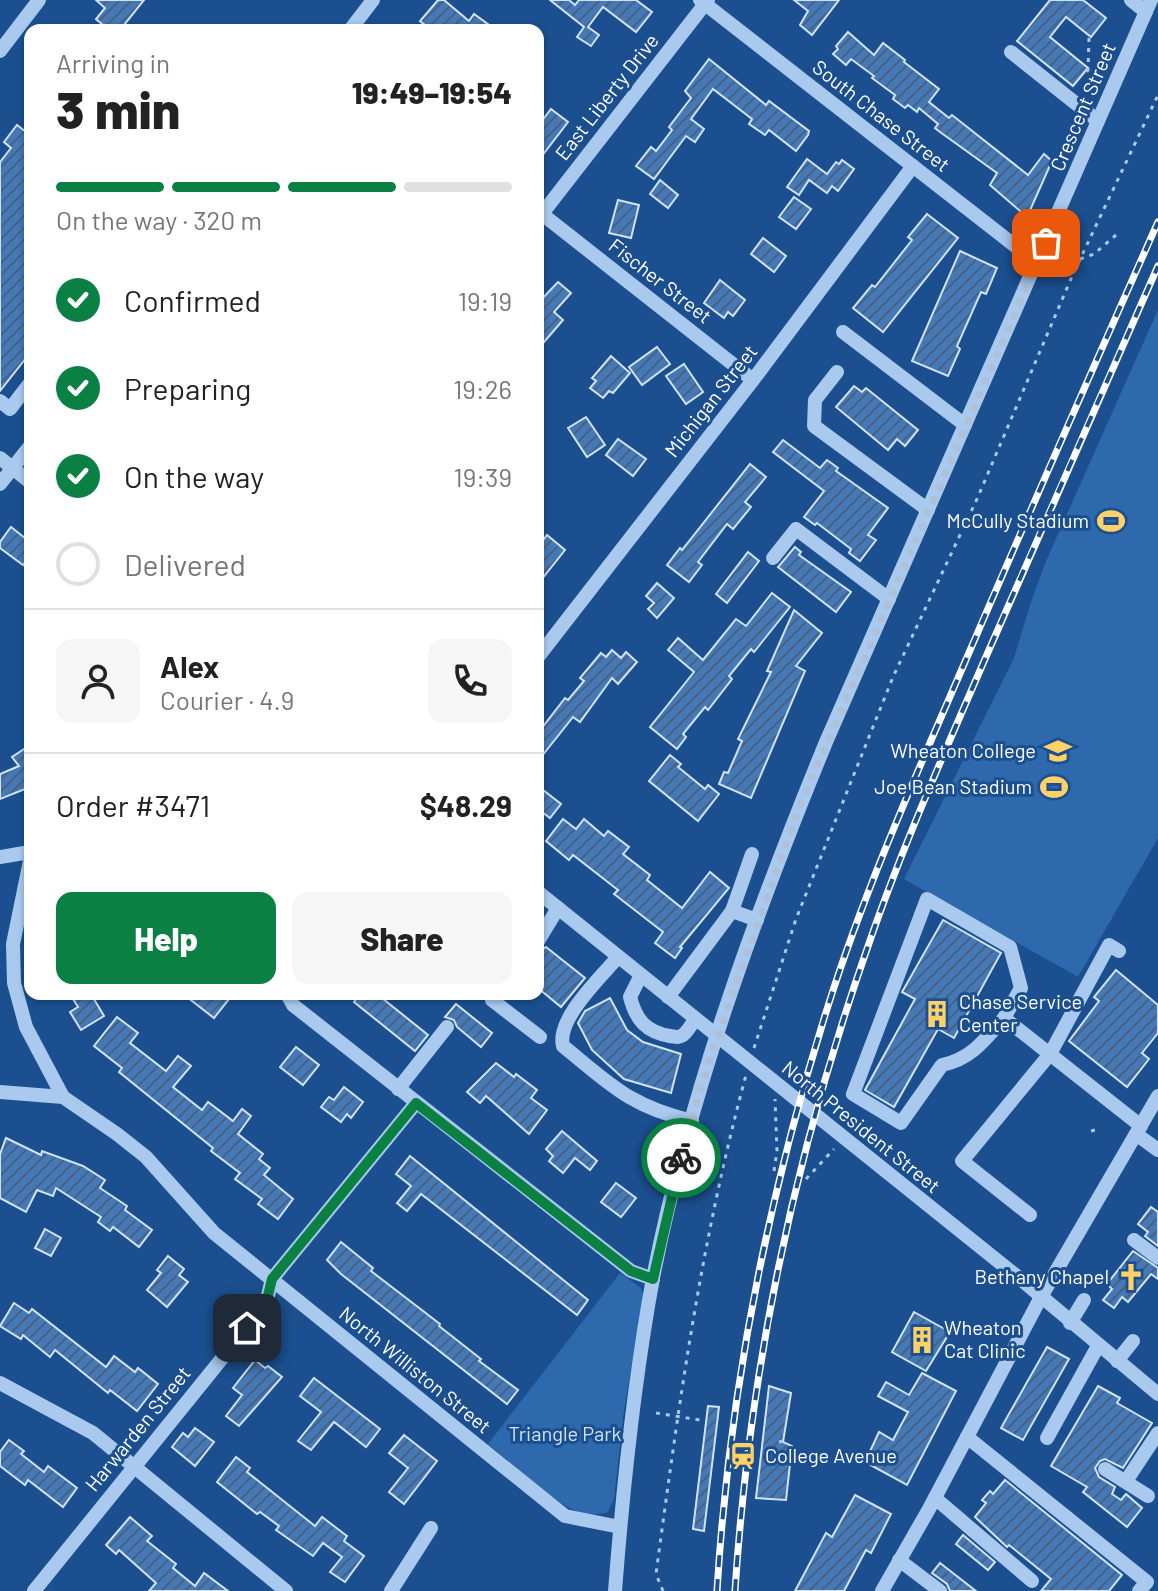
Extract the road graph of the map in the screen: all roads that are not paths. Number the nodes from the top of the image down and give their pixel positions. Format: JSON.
{"nodes":[{"id":1,"x":39,"y":0,"type":"edge"},
{"id":2,"x":373,"y":0,"type":"edge"},
{"id":3,"x":1131,"y":0,"type":"edge"},
{"id":4,"x":704,"y":1,"type":"edge"},
{"id":5,"x":1148,"y":6,"type":"edge"},
{"id":6,"x":355,"y":24,"type":"edge"},
{"id":7,"x":0,"y":51,"type":"edge"},
{"id":8,"x":1011,"y":52,"type":"dead end"},
{"id":9,"x":1098,"y":121,"type":"junction"},
{"id":10,"x":913,"y":166,"type":"junction"},
{"id":11,"x":544,"y":211,"type":"edge"},
{"id":12,"x":544,"y":219,"type":"edge"},
{"id":13,"x":1037,"y":263,"type":"junction"},
{"id":14,"x":843,"y":332,"type":"dead end"},
{"id":15,"x":837,"y":372,"type":"dead end"},
{"id":16,"x":753,"y":380,"type":"junction"},
{"id":17,"x":24,"y":391,"type":"edge"},
{"id":18,"x":0,"y":401,"type":"edge"},
{"id":19,"x":965,"y":425,"type":"junction"},
{"id":20,"x":24,"y":454,"type":"edge"},
{"id":21,"x":0,"y":458,"type":"edge"},
{"id":22,"x":13,"y":468,"type":"junction"},
{"id":23,"x":24,"y":477,"type":"edge"},
{"id":24,"x":0,"y":484,"type":"edge"},
{"id":25,"x":928,"y":510,"type":"junction"},
{"id":26,"x":773,"y":558,"type":"dead end"},
{"id":27,"x":889,"y":599,"type":"junction"},
{"id":28,"x":544,"y":649,"type":"edge"},
{"id":29,"x":24,"y":853,"type":"edge"},
{"id":30,"x":752,"y":854,"type":"dead end"},
{"id":31,"x":0,"y":857,"type":"edge"},
{"id":32,"x":24,"y":890,"type":"edge"},
{"id":33,"x":544,"y":897,"type":"edge"},
{"id":34,"x":558,"y":908,"type":"junction"},
{"id":35,"x":732,"y":911,"type":"junction"},
{"id":36,"x":757,"y":920,"type":"junction"},
{"id":37,"x":544,"y":931,"type":"edge"},
{"id":38,"x":1119,"y":951,"type":"dead end"},
{"id":39,"x":618,"y":957,"type":"junction"},
{"id":40,"x":641,"y":975,"type":"junction"},
{"id":41,"x":668,"y":997,"type":"junction"},
{"id":42,"x":290,"y":1000,"type":"edge"},
{"id":43,"x":492,"y":1000,"type":"edge"},
{"id":44,"x":1004,"y":1018,"type":"junction"},
{"id":45,"x":695,"y":1019,"type":"junction"},
{"id":46,"x":447,"y":1027,"type":"dead end"},
{"id":47,"x":540,"y":1037,"type":"dead end"},
{"id":48,"x":717,"y":1037,"type":"junction"},
{"id":49,"x":1050,"y":1054,"type":"junction"},
{"id":50,"x":398,"y":1089,"type":"junction"},
{"id":51,"x":0,"y":1092,"type":"edge"},
{"id":52,"x":1158,"y":1096,"type":"edge"},
{"id":53,"x":63,"y":1097,"type":"junction"},
{"id":54,"x":416,"y":1103,"type":"junction"},
{"id":55,"x":692,"y":1121,"type":"junction"},
{"id":56,"x":1138,"y":1130,"type":"junction"},
{"id":57,"x":1158,"y":1150,"type":"edge"},
{"id":58,"x":1030,"y":1215,"type":"dead end"},
{"id":59,"x":1134,"y":1240,"type":"dead end"},
{"id":60,"x":1158,"y":1258,"type":"edge"},
{"id":61,"x":272,"y":1279,"type":"junction"},
{"id":62,"x":653,"y":1279,"type":"junction"},
{"id":63,"x":1041,"y":1297,"type":"junction"},
{"id":64,"x":1084,"y":1300,"type":"dead end"},
{"id":65,"x":1070,"y":1323,"type":"junction"},
{"id":66,"x":1133,"y":1341,"type":"dead end"},
{"id":67,"x":1098,"y":1346,"type":"junction"},
{"id":68,"x":1117,"y":1361,"type":"junction"},
{"id":69,"x":0,"y":1383,"type":"edge"},
{"id":70,"x":1158,"y":1394,"type":"edge"},
{"id":71,"x":1158,"y":1433,"type":"edge"},
{"id":72,"x":967,"y":1437,"type":"junction"},
{"id":73,"x":1047,"y":1438,"type":"dead end"},
{"id":74,"x":133,"y":1466,"type":"junction"},
{"id":75,"x":1105,"y":1469,"type":"dead end"},
{"id":76,"x":1126,"y":1481,"type":"junction"},
{"id":77,"x":1148,"y":1496,"type":"dead end"},
{"id":78,"x":935,"y":1498,"type":"junction"},
{"id":79,"x":620,"y":1527,"type":"junction"},
{"id":80,"x":431,"y":1528,"type":"dead end"},
{"id":81,"x":899,"y":1560,"type":"junction"},
{"id":82,"x":1032,"y":1581,"type":"dead end"},
{"id":83,"x":34,"y":1591,"type":"edge"},
{"id":84,"x":286,"y":1591,"type":"edge"},
{"id":85,"x":391,"y":1591,"type":"edge"},
{"id":86,"x":615,"y":1591,"type":"edge"},
{"id":87,"x":882,"y":1591,"type":"edge"},
{"id":88,"x":940,"y":1591,"type":"edge"},
{"id":89,"x":1139,"y":1591,"type":"edge"}],
"edges":[{"from":1,"to":7,"type":"street"},
{"from":2,"to":6,"type":"street"},
{"from":3,"to":5,"type":"street"},
{"from":4,"to":10,"type":"street","name":"South Chase Street"},
{"from":4,"to":11,"type":"street","name":"East Liberty Drive"},
{"from":5,"to":9,"type":"street","name":"Crescent Street"},
{"from":8,"to":9,"type":"street"},
{"from":9,"to":13,"type":"street","name":"Crescent Street"},
{"from":10,"to":13,"type":"street","name":"South Chase Street"},
{"from":10,"to":16,"type":"street","name":"Michigan Street"},
{"from":12,"to":16,"type":"street","name":"Fischer Street"},
{"from":13,"to":19,"type":"street","name":"Crescent Street"},
{"from":14,"to":19,"type":"street"},
{"from":15,"to":25,"type":"street"},
{"from":16,"to":28,"type":"street","name":"Michigan Street"},
{"from":17,"to":18,"type":"street"},
{"from":19,"to":25,"type":"street","name":"Crescent Street"},
{"from":20,"to":22,"type":"street"},
{"from":21,"to":22,"type":"street"},
{"from":22,"to":23,"type":"street"},
{"from":22,"to":24,"type":"street"},
{"from":25,"to":27,"type":"street","name":"Crescent Street"},
{"from":26,"to":27,"type":"street"},
{"from":27,"to":36,"type":"street","name":"Crescent Street"},
{"from":29,"to":31,"type":"street"},
{"from":30,"to":35,"type":"street"},
{"from":32,"to":53,"type":"street"},
{"from":33,"to":34,"type":"street","name":"North President Street"},
{"from":34,"to":37,"type":"street"},
{"from":34,"to":39,"type":"street","name":"North President Street"},
{"from":35,"to":36,"type":"street"},
{"from":35,"to":41,"type":"street"},
{"from":36,"to":48,"type":"street","name":"Crescent Street"},
{"from":38,"to":49,"type":"street"},
{"from":39,"to":40,"type":"street","name":"North President Street"},
{"from":39,"to":55,"type":"street"},
{"from":40,"to":41,"type":"street","name":"North President Street"},
{"from":40,"to":45,"type":"street"},
{"from":41,"to":45,"type":"street","name":"North President Street"},
{"from":42,"to":50,"type":"street"},
{"from":43,"to":47,"type":"street"},
{"from":44,"to":44,"type":"street"},
{"from":44,"to":49,"type":"street"},
{"from":45,"to":48,"type":"street","name":"North President Street"},
{"from":46,"to":50,"type":"street"},
{"from":48,"to":55,"type":"street","name":"Crescent Street"},
{"from":48,"to":63,"type":"street","name":"North President Street"},
{"from":49,"to":56,"type":"street"},
{"from":49,"to":58,"type":"street"},
{"from":50,"to":54,"type":"street"},
{"from":51,"to":53,"type":"street"},
{"from":52,"to":56,"type":"street"},
{"from":53,"to":61,"type":"street","name":"North Williston Street"},
{"from":54,"to":61,"type":"street","name":"Harwarden Street"},
{"from":54,"to":62,"type":"street"},
{"from":55,"to":62,"type":"street","name":"Crescent Street"},
{"from":56,"to":57,"type":"street"},
{"from":56,"to":63,"type":"street"},
{"from":59,"to":60,"type":"street"},
{"from":61,"to":74,"type":"street","name":"Harwarden Street"},
{"from":61,"to":79,"type":"street","name":"North Williston Street"},
{"from":62,"to":79,"type":"street","name":"Crescent Street"},
{"from":63,"to":65,"type":"street","name":"North President Street"},
{"from":63,"to":72,"type":"street"},
{"from":64,"to":65,"type":"street"},
{"from":65,"to":67,"type":"street","name":"North President Street"},
{"from":66,"to":68,"type":"street"},
{"from":67,"to":68,"type":"street","name":"North President Street"},
{"from":67,"to":73,"type":"street"},
{"from":68,"to":70,"type":"street","name":"North President Street"},
{"from":69,"to":74,"type":"street"},
{"from":71,"to":76,"type":"street"},
{"from":72,"to":78,"type":"street"},
{"from":72,"to":89,"type":"street"},
{"from":74,"to":83,"type":"street","name":"Harwarden Street"},
{"from":74,"to":84,"type":"street"},
{"from":75,"to":76,"type":"street"},
{"from":76,"to":77,"type":"street"},
{"from":78,"to":81,"type":"street"},
{"from":78,"to":82,"type":"street"},
{"from":79,"to":86,"type":"street","name":"Crescent Street"},
{"from":80,"to":85,"type":"street"},
{"from":81,"to":87,"type":"street"},
{"from":81,"to":88,"type":"street"}]}
